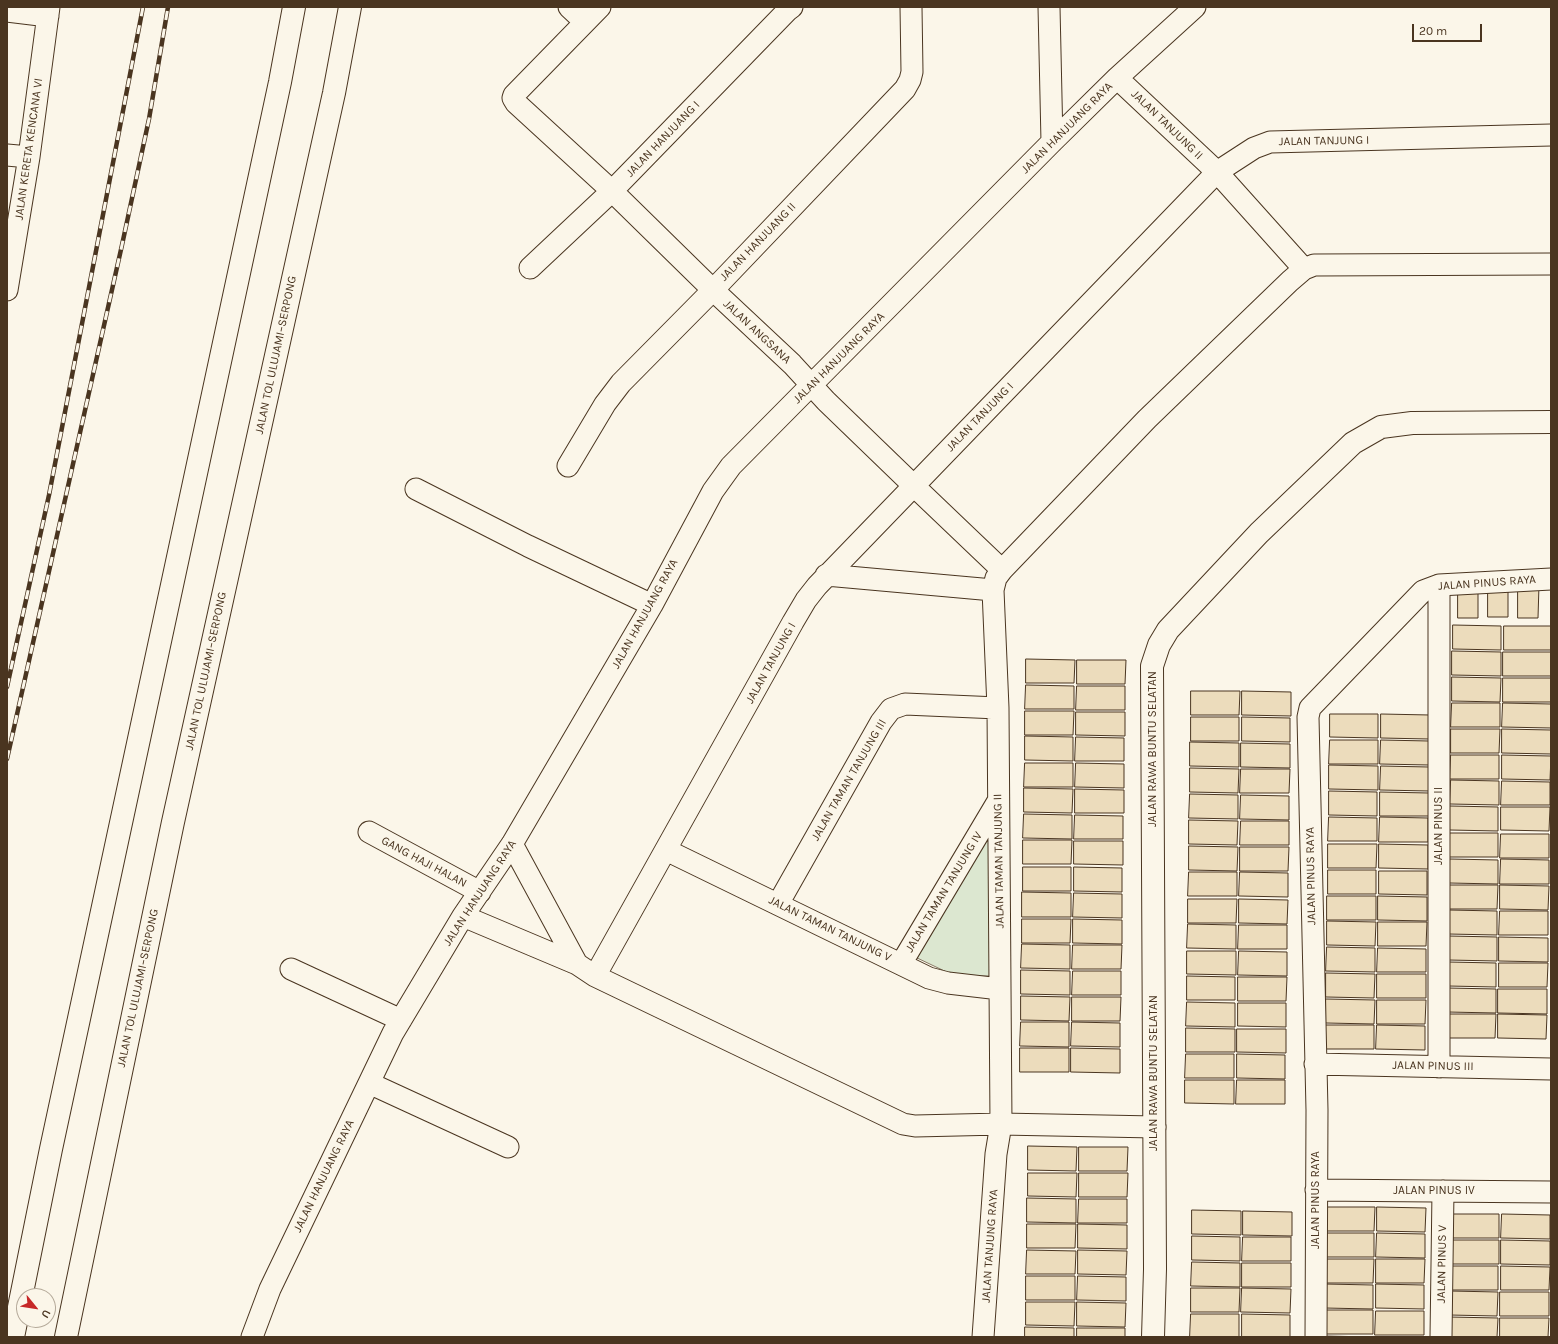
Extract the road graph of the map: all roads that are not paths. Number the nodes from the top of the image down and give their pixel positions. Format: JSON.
{"nodes":[{"id":1,"x":294,"y":7,"type":"edge"},
{"id":2,"x":350,"y":7,"type":"edge"},
{"id":3,"x":569,"y":7,"type":"edge"},
{"id":4,"x":600,"y":7,"type":"edge"},
{"id":5,"x":792,"y":7,"type":"edge"},
{"id":6,"x":911,"y":7,"type":"edge"},
{"id":7,"x":1049,"y":7,"type":"edge"},
{"id":8,"x":1195,"y":7,"type":"edge"},
{"id":9,"x":7,"y":11,"type":"edge"},
{"id":10,"x":49,"y":11,"type":"edge"},
{"id":11,"x":585,"y":22,"type":"junction"},
{"id":12,"x":1117,"y":78,"type":"junction"},
{"id":13,"x":1551,"y":135,"type":"edge"},
{"id":14,"x":1052,"y":142,"type":"junction"},
{"id":15,"x":7,"y":155,"type":"edge"},
{"id":16,"x":29,"y":157,"type":"junction"},
{"id":17,"x":1217,"y":172,"type":"junction"},
{"id":18,"x":612,"y":191,"type":"junction"},
{"id":19,"x":1551,"y":264,"type":"edge"},
{"id":20,"x":530,"y":268,"type":"dead end"},
{"id":21,"x":1304,"y":269,"type":"junction"},
{"id":22,"x":7,"y":290,"type":"edge"},
{"id":23,"x":713,"y":290,"type":"junction"},
{"id":24,"x":812,"y":385,"type":"junction"},
{"id":25,"x":1551,"y":422,"type":"edge"},
{"id":26,"x":568,"y":466,"type":"dead end"},
{"id":27,"x":914,"y":486,"type":"junction"},
{"id":28,"x":416,"y":489,"type":"dead end"},
{"id":29,"x":1002,"y":570,"type":"junction"},
{"id":30,"x":826,"y":575,"type":"junction"},
{"id":31,"x":1551,"y":579,"type":"edge"},
{"id":32,"x":1439,"y":584,"type":"junction"},
{"id":33,"x":993,"y":590,"type":"junction"},
{"id":34,"x":652,"y":605,"type":"junction"},
{"id":35,"x":998,"y":708,"type":"junction"},
{"id":36,"x":998,"y":800,"type":"junction"},
{"id":37,"x":369,"y":832,"type":"dead end"},
{"id":38,"x":512,"y":844,"type":"junction"},
{"id":39,"x":666,"y":850,"type":"junction"},
{"id":40,"x":480,"y":892,"type":"junction"},
{"id":41,"x":778,"y":904,"type":"junction"},
{"id":42,"x":463,"y":916,"type":"junction"},
{"id":43,"x":577,"y":964,"type":"junction"},
{"id":44,"x":901,"y":964,"type":"junction"},
{"id":45,"x":292,"y":969,"type":"dead end"},
{"id":46,"x":595,"y":976,"type":"junction"},
{"id":47,"x":1000,"y":989,"type":"junction"},
{"id":48,"x":401,"y":1020,"type":"junction"},
{"id":49,"x":1315,"y":1064,"type":"junction"},
{"id":50,"x":1439,"y":1067,"type":"junction"},
{"id":51,"x":1551,"y":1069,"type":"edge"},
{"id":52,"x":370,"y":1083,"type":"junction"},
{"id":53,"x":1001,"y":1124,"type":"junction"},
{"id":54,"x":1155,"y":1127,"type":"junction"},
{"id":55,"x":508,"y":1147,"type":"dead end"},
{"id":56,"x":996,"y":1154,"type":"joint"},
{"id":57,"x":1316,"y":1190,"type":"junction"},
{"id":58,"x":1443,"y":1191,"type":"junction"},
{"id":59,"x":1551,"y":1192,"type":"edge"},
{"id":60,"x":13,"y":1337,"type":"edge"},
{"id":61,"x":66,"y":1337,"type":"edge"},
{"id":62,"x":252,"y":1337,"type":"edge"},
{"id":63,"x":983,"y":1337,"type":"edge"},
{"id":64,"x":1153,"y":1337,"type":"edge"},
{"id":65,"x":1316,"y":1337,"type":"edge"},
{"id":66,"x":1441,"y":1337,"type":"edge"}],
"edges":[{"from":1,"to":60,"type":"main road"},
{"from":2,"to":61,"type":"main road","name":"JALAN TOL ULUJAMI–SERPONG"},
{"from":3,"to":11,"type":"street"},
{"from":4,"to":11,"type":"street"},
{"from":5,"to":18,"type":"street","name":"JALAN HANJUANG I"},
{"from":6,"to":23,"type":"street","name":"JALAN HANJUANG II"},
{"from":7,"to":14,"type":"street"},
{"from":8,"to":12,"type":"street","name":"JALAN HANJUANG RAYA"},
{"from":9,"to":10,"type":"street"},
{"from":10,"to":16,"type":"street","name":"JALAN KERETA KENCANA VI"},
{"from":11,"to":18,"type":"street","name":"JALAN ANGSANA"},
{"from":12,"to":14,"type":"street","name":"JALAN HANJUANG RAYA"},
{"from":12,"to":17,"type":"street","name":"JALAN TANJUNG II"},
{"from":13,"to":17,"type":"street","name":"JALAN TANJUNG I"},
{"from":14,"to":24,"type":"street","name":"JALAN HANJUANG RAYA"},
{"from":15,"to":16,"type":"street"},
{"from":16,"to":22,"type":"street","name":"JALAN KERETA KENCANA VI"},
{"from":17,"to":21,"type":"street","name":"JALAN TANJUNG II"},
{"from":17,"to":27,"type":"street","name":"JALAN TANJUNG I"},
{"from":18,"to":20,"type":"street","name":"JALAN HANJUANG I"},
{"from":18,"to":23,"type":"street","name":"JALAN ANGSANA"},
{"from":19,"to":21,"type":"street"},
{"from":21,"to":29,"type":"street","name":"JALAN TAMAN TANJUNG II"},
{"from":23,"to":24,"type":"street","name":"JALAN ANGSANA"},
{"from":23,"to":26,"type":"street","name":"JALAN HANJUANG II"},
{"from":24,"to":27,"type":"street","name":"JALAN ANGSANA"},
{"from":24,"to":34,"type":"street","name":"JALAN HANJUANG RAYA"},
{"from":25,"to":54,"type":"main road","name":"JALAN RAWA BUNTU SELATAN"},
{"from":27,"to":29,"type":"street","name":"JALAN ANGSANA"},
{"from":27,"to":30,"type":"street","name":"JALAN TANJUNG I"},
{"from":28,"to":34,"type":"street"},
{"from":29,"to":33,"type":"street","name":"JALAN TAMAN TANJUNG II"},
{"from":30,"to":33,"type":"street"},
{"from":30,"to":39,"type":"street","name":"JALAN TANJUNG I"},
{"from":31,"to":32,"type":"street","name":"JALAN PINUS RAYA"},
{"from":32,"to":49,"type":"street","name":"JALAN PINUS RAYA"},
{"from":32,"to":50,"type":"street","name":"JALAN PINUS II"},
{"from":33,"to":35,"type":"street","name":"JALAN TAMAN TANJUNG II"},
{"from":34,"to":38,"type":"street","name":"JALAN HANJUANG RAYA"},
{"from":35,"to":36,"type":"street","name":"JALAN TAMAN TANJUNG II"},
{"from":35,"to":41,"type":"street","name":"JALAN TAMAN TANJUNG III"},
{"from":36,"to":44,"type":"street","name":"JALAN TAMAN TANJUNG IV"},
{"from":36,"to":47,"type":"street","name":"JALAN TAMAN TANJUNG II"},
{"from":37,"to":40,"type":"street","name":"GANG HAJI HALAN"},
{"from":38,"to":40,"type":"street","name":"JALAN HANJUANG RAYA"},
{"from":38,"to":43,"type":"street"},
{"from":39,"to":41,"type":"street","name":"JALAN TAMAN TANJUNG V"},
{"from":39,"to":46,"type":"street","name":"JALAN TANJUNG I"},
{"from":40,"to":42,"type":"street","name":"JALAN HANJUANG RAYA"},
{"from":41,"to":44,"type":"street","name":"JALAN TAMAN TANJUNG V"},
{"from":42,"to":43,"type":"street"},
{"from":42,"to":48,"type":"street","name":"JALAN HANJUANG RAYA"},
{"from":43,"to":46,"type":"street"},
{"from":44,"to":47,"type":"street","name":"JALAN TAMAN TANJUNG V"},
{"from":45,"to":48,"type":"street"},
{"from":46,"to":53,"type":"street"},
{"from":47,"to":53,"type":"street","name":"JALAN TAMAN TANJUNG II"},
{"from":48,"to":52,"type":"street","name":"JALAN HANJUANG RAYA"},
{"from":49,"to":50,"type":"street","name":"JALAN PINUS III"},
{"from":49,"to":57,"type":"street","name":"JALAN PINUS RAYA"},
{"from":50,"to":51,"type":"street","name":"JALAN PINUS III"},
{"from":52,"to":55,"type":"street"},
{"from":52,"to":62,"type":"street","name":"JALAN HANJUANG RAYA"},
{"from":53,"to":54,"type":"street"},
{"from":53,"to":56,"type":"street","name":"JALAN TAMAN TANJUNG II"},
{"from":54,"to":64,"type":"main road","name":"JALAN RAWA BUNTU SELATAN"},
{"from":56,"to":63,"type":"street","name":"JALAN TANJUNG RAYA"},
{"from":57,"to":58,"type":"street","name":"JALAN PINUS IV"},
{"from":57,"to":65,"type":"street","name":"JALAN PINUS RAYA"},
{"from":58,"to":59,"type":"street","name":"JALAN PINUS IV"},
{"from":58,"to":66,"type":"street","name":"JALAN PINUS V"}]}
